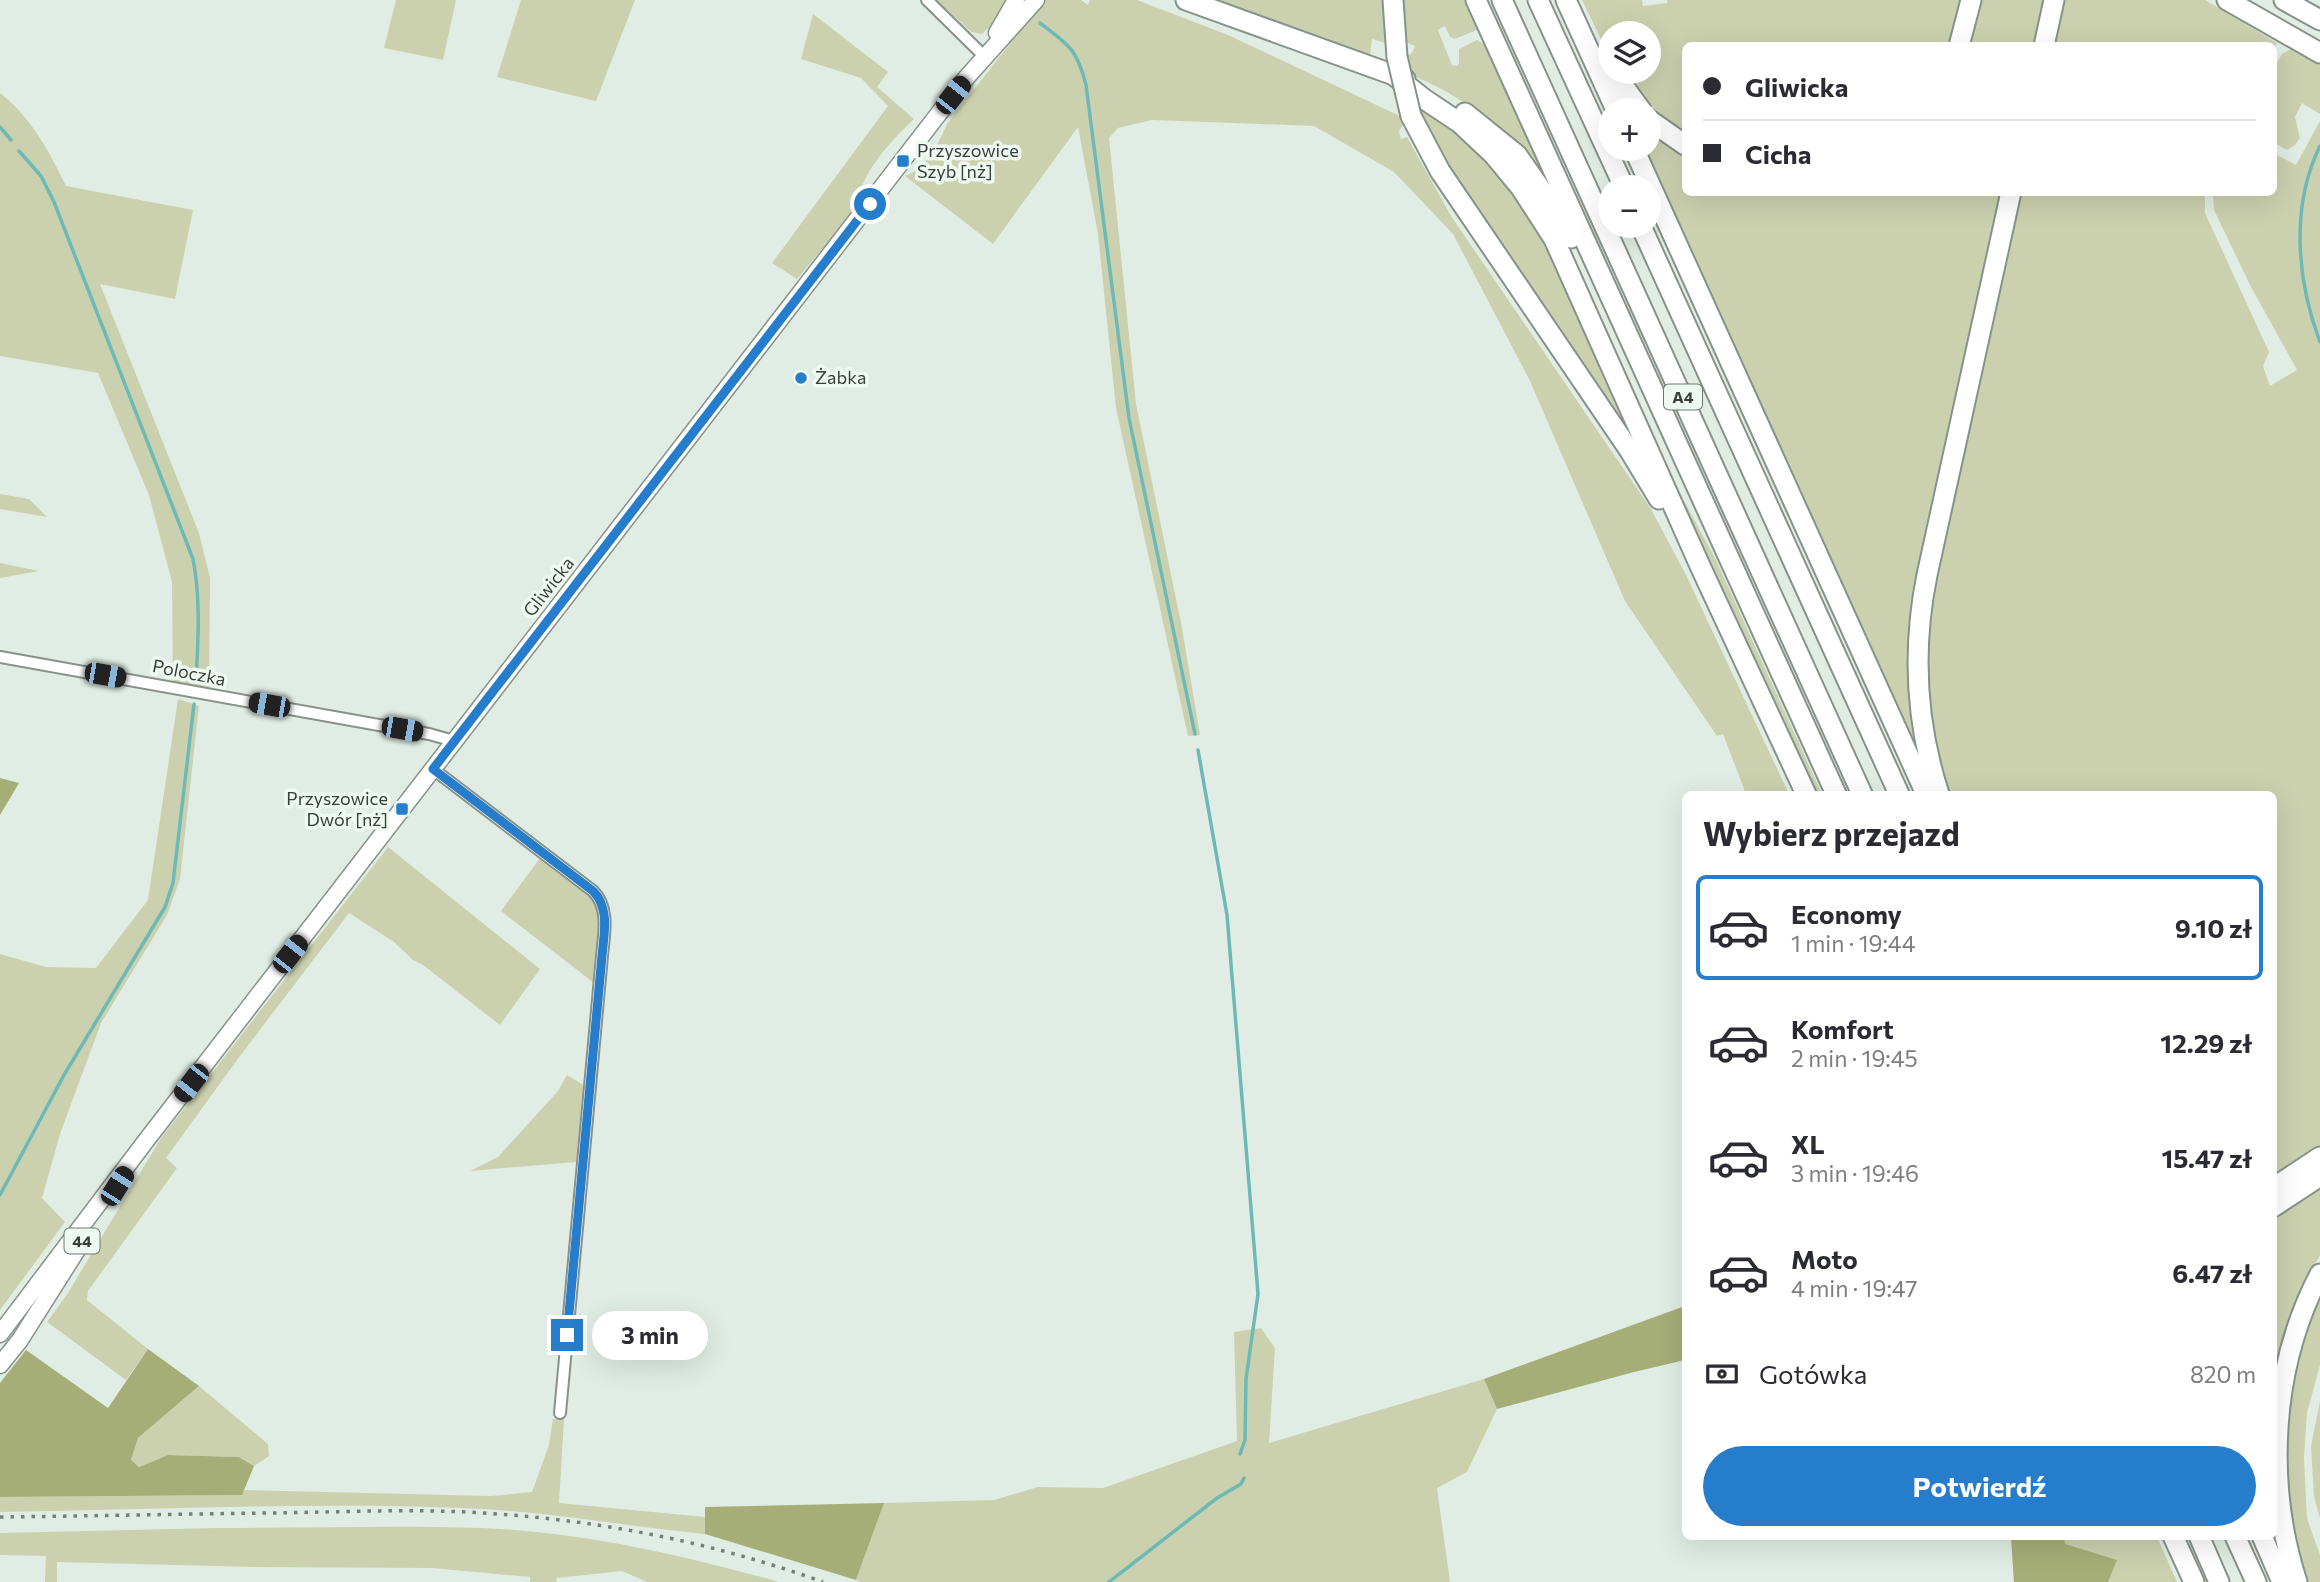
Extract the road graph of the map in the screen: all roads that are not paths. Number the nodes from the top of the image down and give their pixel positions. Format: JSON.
{"nodes":[{"id":1,"x":927,"y":0,"type":"edge"},
{"id":2,"x":1016,"y":0,"type":"edge"},
{"id":3,"x":1036,"y":0,"type":"edge"},
{"id":4,"x":1186,"y":0,"type":"edge"},
{"id":5,"x":1393,"y":0,"type":"edge"},
{"id":6,"x":1476,"y":0,"type":"edge"},
{"id":7,"x":1502,"y":0,"type":"edge"},
{"id":8,"x":1538,"y":0,"type":"edge"},
{"id":9,"x":1971,"y":0,"type":"edge"},
{"id":10,"x":2054,"y":0,"type":"edge"},
{"id":11,"x":2227,"y":0,"type":"edge"},
{"id":12,"x":2284,"y":0,"type":"edge"},
{"id":13,"x":1567,"y":2,"type":"edge"},
{"id":14,"x":2320,"y":20,"type":"edge"},
{"id":15,"x":1960,"y":42,"type":"edge"},
{"id":16,"x":2045,"y":42,"type":"edge"},
{"id":17,"x":1598,"y":49,"type":"edge"},
{"id":18,"x":2320,"y":53,"type":"edge"},
{"id":19,"x":984,"y":56,"type":"junction"},
{"id":20,"x":1394,"y":65,"type":"junction"},
{"id":21,"x":1611,"y":98,"type":"edge"},
{"id":22,"x":1661,"y":129,"type":"edge"},
{"id":23,"x":1682,"y":143,"type":"edge"},
{"id":24,"x":1638,"y":161,"type":"edge"},
{"id":25,"x":1618,"y":175,"type":"edge"},
{"id":26,"x":2010,"y":196,"type":"edge"},
{"id":27,"x":1646,"y":238,"type":"edge"},
{"id":28,"x":1633,"y":347,"type":"junction"},
{"id":29,"x":1702,"y":568,"type":"junction"},
{"id":30,"x":0,"y":657,"type":"edge"},
{"id":31,"x":454,"y":741,"type":"junction"},
{"id":32,"x":433,"y":769,"type":"junction"},
{"id":33,"x":1805,"y":791,"type":"edge"},
{"id":34,"x":1835,"y":791,"type":"edge"},
{"id":35,"x":1862,"y":791,"type":"edge"},
{"id":36,"x":1898,"y":791,"type":"edge"},
{"id":37,"x":1925,"y":791,"type":"edge"},
{"id":38,"x":1938,"y":791,"type":"edge"},
{"id":39,"x":145,"y":1142,"type":"junction"},
{"id":40,"x":2320,"y":1157,"type":"edge"},
{"id":41,"x":2320,"y":1176,"type":"edge"},
{"id":42,"x":2277,"y":1185,"type":"edge"},
{"id":43,"x":2277,"y":1204,"type":"edge"},
{"id":44,"x":2320,"y":1274,"type":"edge"},
{"id":45,"x":0,"y":1334,"type":"edge"},
{"id":46,"x":0,"y":1365,"type":"edge"},
{"id":47,"x":561,"y":1413,"type":"dead end"},
{"id":48,"x":2175,"y":1540,"type":"edge"},
{"id":49,"x":2201,"y":1540,"type":"edge"},
{"id":50,"x":2237,"y":1540,"type":"edge"},
{"id":51,"x":2264,"y":1540,"type":"edge"},
{"id":52,"x":2194,"y":1582,"type":"edge"},
{"id":53,"x":2219,"y":1582,"type":"edge"},
{"id":54,"x":2256,"y":1582,"type":"edge"},
{"id":55,"x":2282,"y":1582,"type":"edge"},
{"id":56,"x":2297,"y":1582,"type":"edge"}],
"edges":[{"from":1,"to":19,"type":"street"},
{"from":2,"to":19,"type":"main road","number":"44"},
{"from":3,"to":19,"type":"main road","number":"44"},
{"from":4,"to":20,"type":"highway"},
{"from":5,"to":20,"type":"highway"},
{"from":6,"to":28,"type":"highway"},
{"from":7,"to":35,"type":"highway","number":"A4"},
{"from":8,"to":25,"type":"highway"},
{"from":9,"to":15,"type":"highway"},
{"from":10,"to":16,"type":"highway"},
{"from":11,"to":18,"type":"highway"},
{"from":12,"to":14,"type":"highway"},
{"from":13,"to":17,"type":"highway"},
{"from":13,"to":21,"type":"highway"},
{"from":19,"to":31,"type":"main road","name":"Gliwicka","number":"44"},
{"from":20,"to":28,"type":"highway"},
{"from":20,"to":29,"type":"highway","bridge":true},
{"from":20,"to":29,"type":"highway"},
{"from":22,"to":23,"type":"highway"},
{"from":24,"to":37,"type":"highway"},
{"from":26,"to":38,"type":"highway"},
{"from":27,"to":36,"type":"highway","number":"A4"},
{"from":28,"to":34,"type":"highway"},
{"from":29,"to":33,"type":"highway"},
{"from":30,"to":31,"type":"street","name":"Poloczka"},
{"from":31,"to":32,"type":"main road","name":"Gliwicka","number":"44"},
{"from":32,"to":39,"type":"main road","name":"Gliwicka","number":"44"},
{"from":32,"to":47,"type":"street"},
{"from":39,"to":45,"type":"main road","name":"Gliwicka","number":"44"},
{"from":39,"to":46,"type":"main road","name":"Gliwicka","number":"44"},
{"from":40,"to":42,"type":"highway"},
{"from":41,"to":43,"type":"highway"},
{"from":44,"to":56,"type":"highway"},
{"from":48,"to":52,"type":"highway"},
{"from":49,"to":53,"type":"highway"},
{"from":50,"to":54,"type":"highway"},
{"from":51,"to":55,"type":"highway"}]}
